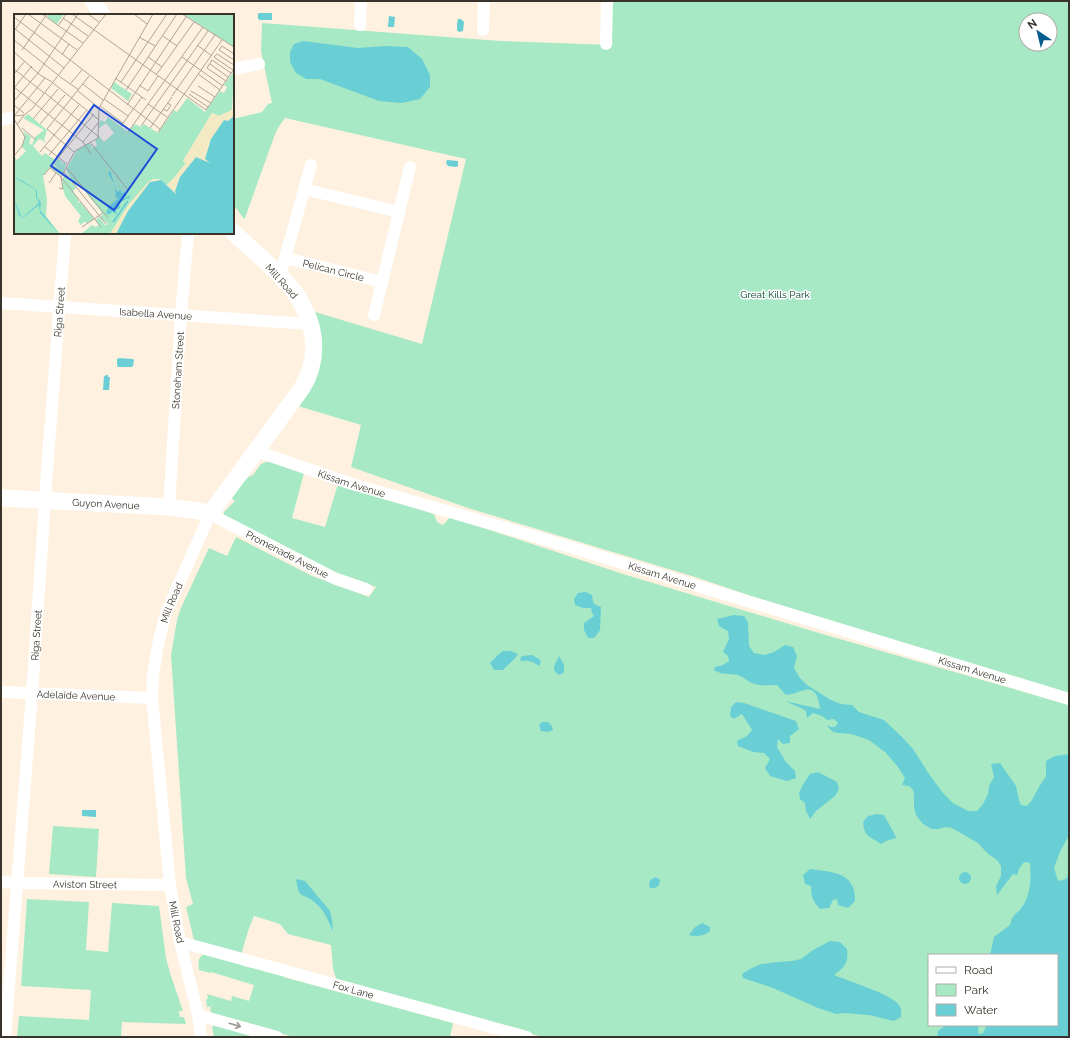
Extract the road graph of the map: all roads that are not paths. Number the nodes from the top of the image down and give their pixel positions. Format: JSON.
{"nodes":[{"id":1,"x":93,"y":1,"type":"edge"},
{"id":2,"x":361,"y":1,"type":"edge"},
{"id":3,"x":484,"y":1,"type":"edge"},
{"id":4,"x":607,"y":1,"type":"edge"},
{"id":5,"x":101,"y":14,"type":"edge"},
{"id":6,"x":360,"y":25,"type":"dead end"},
{"id":7,"x":483,"y":30,"type":"dead end"},
{"id":8,"x":606,"y":44,"type":"dead end"},
{"id":9,"x":259,"y":64,"type":"dead end"},
{"id":10,"x":234,"y":69,"type":"edge"},
{"id":11,"x":14,"y":117,"type":"edge"},
{"id":12,"x":1,"y":120,"type":"edge"},
{"id":13,"x":311,"y":165,"type":"dead end"},
{"id":14,"x":410,"y":167,"type":"dead end"},
{"id":15,"x":304,"y":189,"type":"junction"},
{"id":16,"x":399,"y":212,"type":"junction"},
{"id":17,"x":234,"y":233,"type":"edge"},
{"id":18,"x":65,"y":234,"type":"edge"},
{"id":19,"x":188,"y":234,"type":"edge"},
{"id":20,"x":286,"y":258,"type":"junction"},
{"id":21,"x":280,"y":276,"type":"junction"},
{"id":22,"x":382,"y":282,"type":"junction"},
{"id":23,"x":1,"y":303,"type":"edge"},
{"id":24,"x":59,"y":306,"type":"junction"},
{"id":25,"x":182,"y":315,"type":"junction"},
{"id":26,"x":374,"y":315,"type":"dead end"},
{"id":27,"x":310,"y":324,"type":"junction"},
{"id":28,"x":256,"y":451,"type":"junction"},
{"id":29,"x":1,"y":498,"type":"edge"},
{"id":30,"x":45,"y":500,"type":"junction"},
{"id":31,"x":169,"y":507,"type":"junction"},
{"id":32,"x":210,"y":514,"type":"junction"},
{"id":33,"x":366,"y":589,"type":"dead end"},
{"id":34,"x":1,"y":692,"type":"edge"},
{"id":35,"x":32,"y":694,"type":"junction"},
{"id":36,"x":152,"y":698,"type":"junction"},
{"id":37,"x":1069,"y":699,"type":"edge"},
{"id":38,"x":1,"y":882,"type":"edge"},
{"id":39,"x":16,"y":883,"type":"junction"},
{"id":40,"x":170,"y":885,"type":"junction"},
{"id":41,"x":180,"y":942,"type":"junction"},
{"id":42,"x":198,"y":1015,"type":"junction"},
{"id":43,"x":5,"y":1037,"type":"edge"},
{"id":44,"x":201,"y":1037,"type":"edge"},
{"id":45,"x":277,"y":1037,"type":"edge"},
{"id":46,"x":527,"y":1037,"type":"edge"}],
"edges":[{"from":1,"to":5,"type":"street"},
{"from":2,"to":6,"type":"street"},
{"from":3,"to":7,"type":"street"},
{"from":4,"to":8,"type":"street"},
{"from":9,"to":10,"type":"street"},
{"from":11,"to":12,"type":"street"},
{"from":13,"to":15,"type":"street"},
{"from":14,"to":16,"type":"street"},
{"from":15,"to":16,"type":"street"},
{"from":15,"to":20,"type":"street"},
{"from":16,"to":22,"type":"street"},
{"from":17,"to":21,"type":"street","name":"Mill Road"},
{"from":18,"to":24,"type":"street","name":"Riga Street"},
{"from":19,"to":25,"type":"street","name":"Stoneham Street"},
{"from":20,"to":21,"type":"street"},
{"from":20,"to":22,"type":"street","name":"Pelican Circle"},
{"from":21,"to":27,"type":"street","name":"Mill Road"},
{"from":22,"to":26,"type":"street"},
{"from":23,"to":24,"type":"street","name":"Isabella Avenue"},
{"from":24,"to":25,"type":"street","name":"Isabella Avenue"},
{"from":24,"to":30,"type":"street","name":"Riga Street"},
{"from":25,"to":27,"type":"street","name":"Isabella Avenue"},
{"from":25,"to":31,"type":"street","name":"Stoneham Street"},
{"from":27,"to":28,"type":"street","name":"Mill Road"},
{"from":28,"to":32,"type":"street","name":"Mill Road"},
{"from":28,"to":37,"type":"street","name":"Kissam Avenue"},
{"from":29,"to":30,"type":"street","name":"Guyon Avenue"},
{"from":30,"to":31,"type":"street","name":"Guyon Avenue"},
{"from":30,"to":35,"type":"street","name":"Riga Street"},
{"from":31,"to":32,"type":"street","name":"Guyon Avenue"},
{"from":32,"to":33,"type":"street","name":"Promenade Avenue"},
{"from":32,"to":36,"type":"street","name":"Mill Road"},
{"from":34,"to":35,"type":"street","name":"Adelaide Avenue"},
{"from":35,"to":36,"type":"street","name":"Adelaide Avenue"},
{"from":35,"to":39,"type":"street","name":"Riga Street"},
{"from":36,"to":40,"type":"street","name":"Mill Road"},
{"from":38,"to":39,"type":"street","name":"Aviston Street"},
{"from":39,"to":40,"type":"street","name":"Aviston Street"},
{"from":39,"to":43,"type":"street","name":"Riga Street"},
{"from":40,"to":41,"type":"street","name":"Mill Road"},
{"from":41,"to":42,"type":"street","name":"Mill Road"},
{"from":41,"to":46,"type":"street","name":"Fox Lane"},
{"from":42,"to":44,"type":"street","name":"Mill Road"},
{"from":42,"to":45,"type":"street","one_way":true}]}
